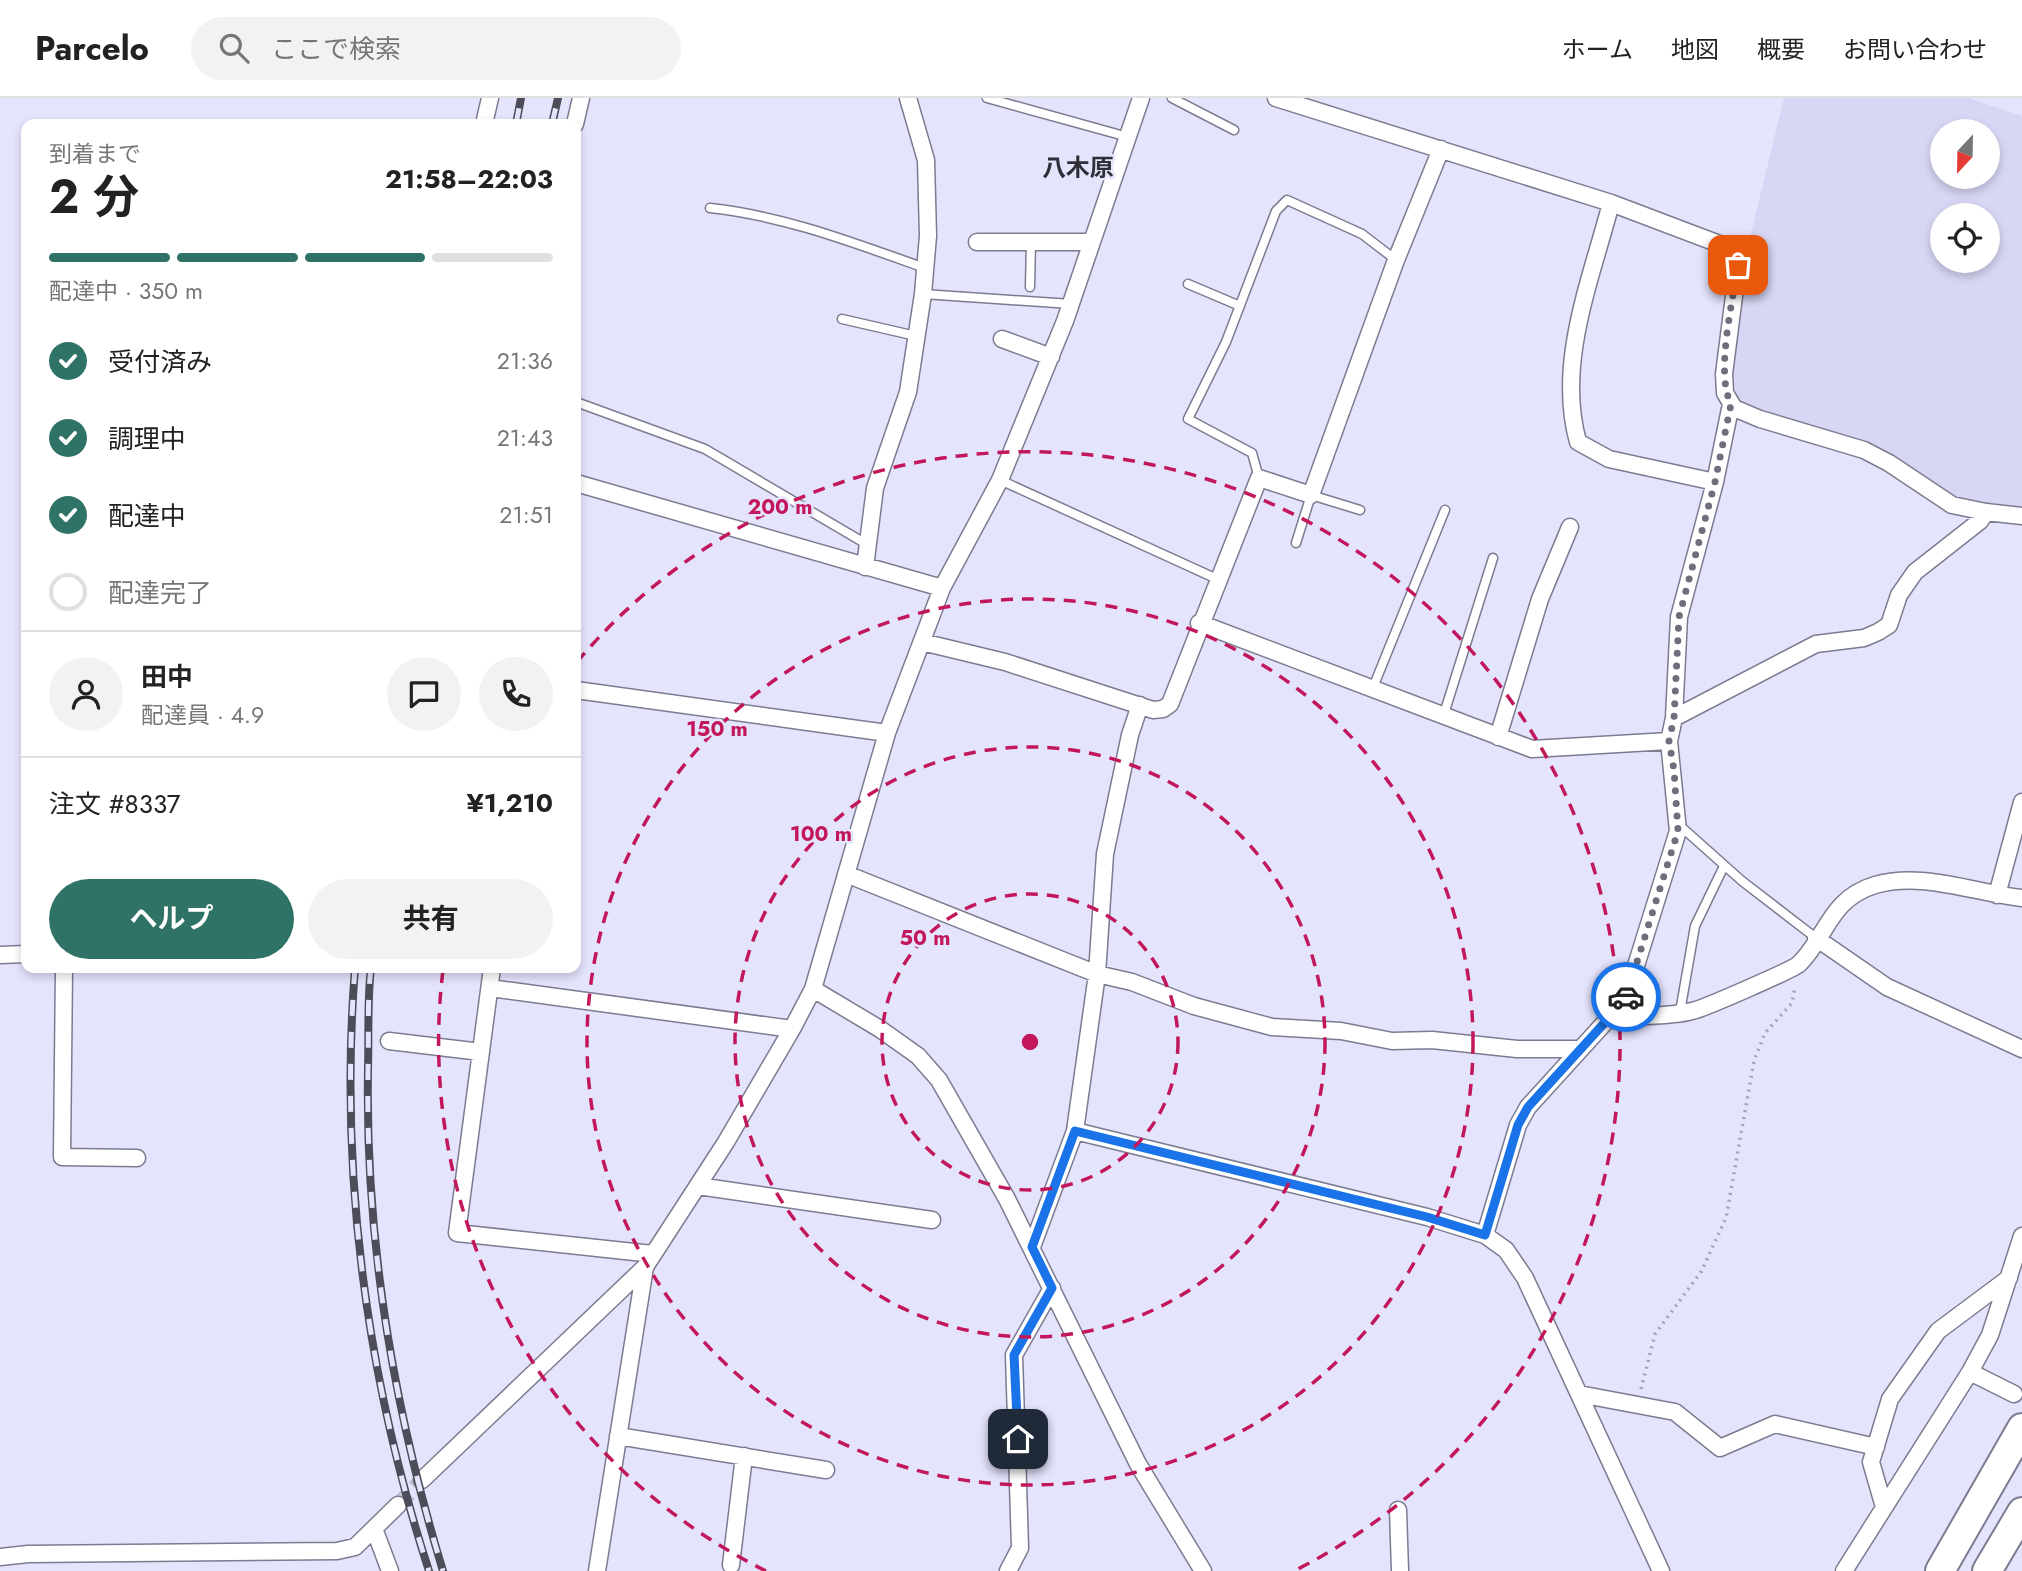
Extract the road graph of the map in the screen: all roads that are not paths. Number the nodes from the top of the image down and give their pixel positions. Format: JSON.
{"nodes":[{"id":1,"x":490,"y":98,"type":"edge"},
{"id":2,"x":581,"y":98,"type":"edge"},
{"id":3,"x":908,"y":98,"type":"edge"},
{"id":4,"x":987,"y":98,"type":"edge"},
{"id":5,"x":1142,"y":98,"type":"edge"},
{"id":6,"x":1172,"y":98,"type":"edge"},
{"id":7,"x":1276,"y":98,"type":"edge"},
{"id":8,"x":485,"y":119,"type":"edge"},
{"id":9,"x":576,"y":119,"type":"edge"},
{"id":10,"x":1234,"y":130,"type":"dead end"},
{"id":11,"x":1128,"y":137,"type":"junction"},
{"id":12,"x":1441,"y":149,"type":"junction"},
{"id":13,"x":1611,"y":203,"type":"junction"},
{"id":14,"x":710,"y":208,"type":"dead end"},
{"id":15,"x":977,"y":242,"type":"dead end"},
{"id":16,"x":1031,"y":242,"type":"junction"},
{"id":17,"x":1092,"y":242,"type":"junction"},
{"id":18,"x":1396,"y":260,"type":"junction"},
{"id":19,"x":925,"y":268,"type":"junction"},
{"id":20,"x":1188,"y":284,"type":"dead end"},
{"id":21,"x":1030,"y":287,"type":"dead end"},
{"id":22,"x":923,"y":294,"type":"junction"},
{"id":23,"x":1071,"y":304,"type":"junction"},
{"id":24,"x":1240,"y":306,"type":"junction"},
{"id":25,"x":842,"y":319,"type":"dead end"},
{"id":26,"x":916,"y":336,"type":"junction"},
{"id":27,"x":1002,"y":339,"type":"dead end"},
{"id":28,"x":1051,"y":357,"type":"junction"},
{"id":29,"x":581,"y":404,"type":"edge"},
{"id":30,"x":1731,"y":404,"type":"junction"},
{"id":31,"x":1259,"y":478,"type":"junction"},
{"id":32,"x":1000,"y":480,"type":"junction"},
{"id":33,"x":1715,"y":482,"type":"junction"},
{"id":34,"x":581,"y":484,"type":"edge"},
{"id":35,"x":1311,"y":495,"type":"junction"},
{"id":36,"x":1360,"y":510,"type":"dead end"},
{"id":37,"x":1445,"y":510,"type":"dead end"},
{"id":38,"x":1986,"y":512,"type":"junction"},
{"id":39,"x":2022,"y":516,"type":"edge"},
{"id":40,"x":1570,"y":527,"type":"dead end"},
{"id":41,"x":1296,"y":543,"type":"dead end"},
{"id":42,"x":868,"y":545,"type":"junction"},
{"id":43,"x":1493,"y":558,"type":"dead end"},
{"id":44,"x":865,"y":567,"type":"junction"},
{"id":45,"x":1217,"y":579,"type":"junction"},
{"id":46,"x":942,"y":588,"type":"junction"},
{"id":47,"x":1199,"y":623,"type":"junction"},
{"id":48,"x":922,"y":642,"type":"junction"},
{"id":49,"x":1372,"y":690,"type":"junction"},
{"id":50,"x":581,"y":691,"type":"edge"},
{"id":51,"x":1140,"y":705,"type":"junction"},
{"id":52,"x":1443,"y":717,"type":"junction"},
{"id":53,"x":1674,"y":718,"type":"junction"},
{"id":54,"x":887,"y":733,"type":"junction"},
{"id":55,"x":1498,"y":737,"type":"junction"},
{"id":56,"x":1669,"y":741,"type":"junction"},
{"id":57,"x":2022,"y":802,"type":"edge"},
{"id":58,"x":1678,"y":824,"type":"junction"},
{"id":59,"x":1724,"y":866,"type":"junction"},
{"id":60,"x":846,"y":874,"type":"junction"},
{"id":61,"x":1997,"y":895,"type":"junction"},
{"id":62,"x":2022,"y":898,"type":"edge"},
{"id":63,"x":1816,"y":938,"type":"junction"},
{"id":64,"x":21,"y":954,"type":"edge"},
{"id":65,"x":0,"y":955,"type":"edge"},
{"id":66,"x":64,"y":973,"type":"edge"},
{"id":67,"x":491,"y":973,"type":"edge"},
{"id":68,"x":1097,"y":974,"type":"junction"},
{"id":69,"x":489,"y":988,"type":"junction"},
{"id":70,"x":813,"y":989,"type":"junction"},
{"id":71,"x":1680,"y":1012,"type":"junction"},
{"id":72,"x":1620,"y":1017,"type":"junction"},
{"id":73,"x":792,"y":1030,"type":"junction"},
{"id":74,"x":389,"y":1041,"type":"dead end"},
{"id":75,"x":1577,"y":1049,"type":"junction"},
{"id":76,"x":2022,"y":1049,"type":"edge"},
{"id":77,"x":481,"y":1052,"type":"junction"},
{"id":78,"x":1075,"y":1131,"type":"junction"},
{"id":79,"x":137,"y":1158,"type":"dead end"},
{"id":80,"x":698,"y":1186,"type":"junction"},
{"id":81,"x":932,"y":1220,"type":"dead end"},
{"id":82,"x":1485,"y":1235,"type":"junction"},
{"id":83,"x":2022,"y":1236,"type":"edge"},
{"id":84,"x":1032,"y":1247,"type":"junction"},
{"id":85,"x":649,"y":1261,"type":"junction"},
{"id":86,"x":2009,"y":1278,"type":"junction"},
{"id":87,"x":1052,"y":1288,"type":"junction"},
{"id":88,"x":1970,"y":1372,"type":"junction"},
{"id":89,"x":1579,"y":1394,"type":"junction"},
{"id":90,"x":2014,"y":1394,"type":"dead end"},
{"id":91,"x":2022,"y":1429,"type":"edge"},
{"id":92,"x":618,"y":1436,"type":"junction"},
{"id":93,"x":1876,"y":1447,"type":"junction"},
{"id":94,"x":744,"y":1456,"type":"junction"},
{"id":95,"x":826,"y":1470,"type":"dead end"},
{"id":96,"x":422,"y":1480,"type":"tunnel mouth"},
{"id":97,"x":398,"y":1505,"type":"tunnel mouth"},
{"id":98,"x":1885,"y":1507,"type":"junction"},
{"id":99,"x":1398,"y":1510,"type":"dead end"},
{"id":100,"x":2022,"y":1512,"type":"edge"},
{"id":101,"x":375,"y":1531,"type":"junction"},
{"id":102,"x":0,"y":1557,"type":"edge"},
{"id":103,"x":731,"y":1564,"type":"dead end"},
{"id":104,"x":390,"y":1571,"type":"edge"},
{"id":105,"x":597,"y":1571,"type":"edge"},
{"id":106,"x":1008,"y":1571,"type":"edge"},
{"id":107,"x":1203,"y":1571,"type":"edge"},
{"id":108,"x":1400,"y":1571,"type":"edge"},
{"id":109,"x":1661,"y":1571,"type":"edge"},
{"id":110,"x":1844,"y":1571,"type":"edge"},
{"id":111,"x":1940,"y":1571,"type":"edge"},
{"id":112,"x":1987,"y":1571,"type":"edge"}],
"edges":[{"from":1,"to":8,"type":"street"},
{"from":2,"to":9,"type":"street"},
{"from":3,"to":19,"type":"street"},
{"from":4,"to":11,"type":"lane"},
{"from":5,"to":11,"type":"street"},
{"from":6,"to":10,"type":"lane"},
{"from":7,"to":12,"type":"street"},
{"from":11,"to":17,"type":"street"},
{"from":12,"to":13,"type":"street"},
{"from":12,"to":18,"type":"street"},
{"from":13,"to":30,"type":"street"},
{"from":13,"to":33,"type":"street"},
{"from":14,"to":19,"type":"lane"},
{"from":15,"to":16,"type":"street"},
{"from":16,"to":17,"type":"street"},
{"from":16,"to":21,"type":"lane"},
{"from":17,"to":23,"type":"street"},
{"from":18,"to":24,"type":"lane"},
{"from":18,"to":35,"type":"street"},
{"from":19,"to":22,"type":"street"},
{"from":20,"to":24,"type":"lane"},
{"from":22,"to":23,"type":"lane"},
{"from":22,"to":26,"type":"street"},
{"from":23,"to":28,"type":"street"},
{"from":24,"to":31,"type":"lane"},
{"from":25,"to":26,"type":"lane"},
{"from":26,"to":42,"type":"street"},
{"from":27,"to":28,"type":"street"},
{"from":28,"to":32,"type":"street"},
{"from":29,"to":42,"type":"lane"},
{"from":30,"to":33,"type":"street"},
{"from":30,"to":38,"type":"street"},
{"from":31,"to":35,"type":"street"},
{"from":31,"to":45,"type":"street"},
{"from":32,"to":45,"type":"lane"},
{"from":32,"to":46,"type":"street"},
{"from":33,"to":53,"type":"street"},
{"from":34,"to":44,"type":"street"},
{"from":35,"to":36,"type":"lane"},
{"from":35,"to":41,"type":"lane"},
{"from":37,"to":49,"type":"lane"},
{"from":38,"to":39,"type":"street"},
{"from":38,"to":53,"type":"street"},
{"from":40,"to":55,"type":"street"},
{"from":42,"to":44,"type":"street"},
{"from":43,"to":52,"type":"lane"},
{"from":44,"to":46,"type":"street"},
{"from":45,"to":47,"type":"street"},
{"from":46,"to":48,"type":"street"},
{"from":47,"to":49,"type":"street"},
{"from":47,"to":51,"type":"street"},
{"from":48,"to":51,"type":"street"},
{"from":48,"to":54,"type":"street"},
{"from":49,"to":52,"type":"street"},
{"from":50,"to":54,"type":"street"},
{"from":51,"to":68,"type":"street"},
{"from":52,"to":55,"type":"street"},
{"from":53,"to":56,"type":"street"},
{"from":54,"to":60,"type":"street"},
{"from":55,"to":56,"type":"street"},
{"from":56,"to":58,"type":"street"},
{"from":57,"to":61,"type":"street"},
{"from":58,"to":59,"type":"lane"},
{"from":58,"to":72,"type":"street"},
{"from":59,"to":63,"type":"lane"},
{"from":59,"to":71,"type":"lane"},
{"from":60,"to":68,"type":"street"},
{"from":60,"to":70,"type":"street"},
{"from":61,"to":62,"type":"street"},
{"from":61,"to":63,"type":"street"},
{"from":63,"to":71,"type":"street"},
{"from":63,"to":76,"type":"street"},
{"from":64,"to":65,"type":"street"},
{"from":66,"to":79,"type":"street"},
{"from":67,"to":69,"type":"street"},
{"from":68,"to":75,"type":"street"},
{"from":68,"to":78,"type":"street"},
{"from":69,"to":73,"type":"street"},
{"from":69,"to":77,"type":"street"},
{"from":70,"to":73,"type":"street"},
{"from":70,"to":84,"type":"street"},
{"from":71,"to":72,"type":"street"},
{"from":72,"to":75,"type":"street"},
{"from":73,"to":80,"type":"street"},
{"from":74,"to":77,"type":"street"},
{"from":75,"to":82,"type":"street"},
{"from":77,"to":85,"type":"street"},
{"from":78,"to":82,"type":"street"},
{"from":78,"to":84,"type":"street"},
{"from":80,"to":81,"type":"street"},
{"from":80,"to":85,"type":"street"},
{"from":82,"to":89,"type":"street"},
{"from":83,"to":86,"type":"street"},
{"from":84,"to":87,"type":"street"},
{"from":85,"to":92,"type":"street"},
{"from":85,"to":96,"type":"street"},
{"from":86,"to":88,"type":"street"},
{"from":86,"to":93,"type":"street"},
{"from":87,"to":106,"type":"street"},
{"from":87,"to":107,"type":"street"},
{"from":88,"to":90,"type":"street"},
{"from":88,"to":98,"type":"street"},
{"from":89,"to":93,"type":"street"},
{"from":89,"to":109,"type":"street"},
{"from":91,"to":111,"type":"highway"},
{"from":92,"to":94,"type":"street"},
{"from":92,"to":105,"type":"street"},
{"from":93,"to":98,"type":"street"},
{"from":94,"to":95,"type":"street"},
{"from":94,"to":103,"type":"street"},
{"from":97,"to":101,"type":"street"},
{"from":98,"to":110,"type":"street"},
{"from":99,"to":108,"type":"street"},
{"from":100,"to":112,"type":"highway"},
{"from":101,"to":102,"type":"street"},
{"from":101,"to":104,"type":"street"}]}
